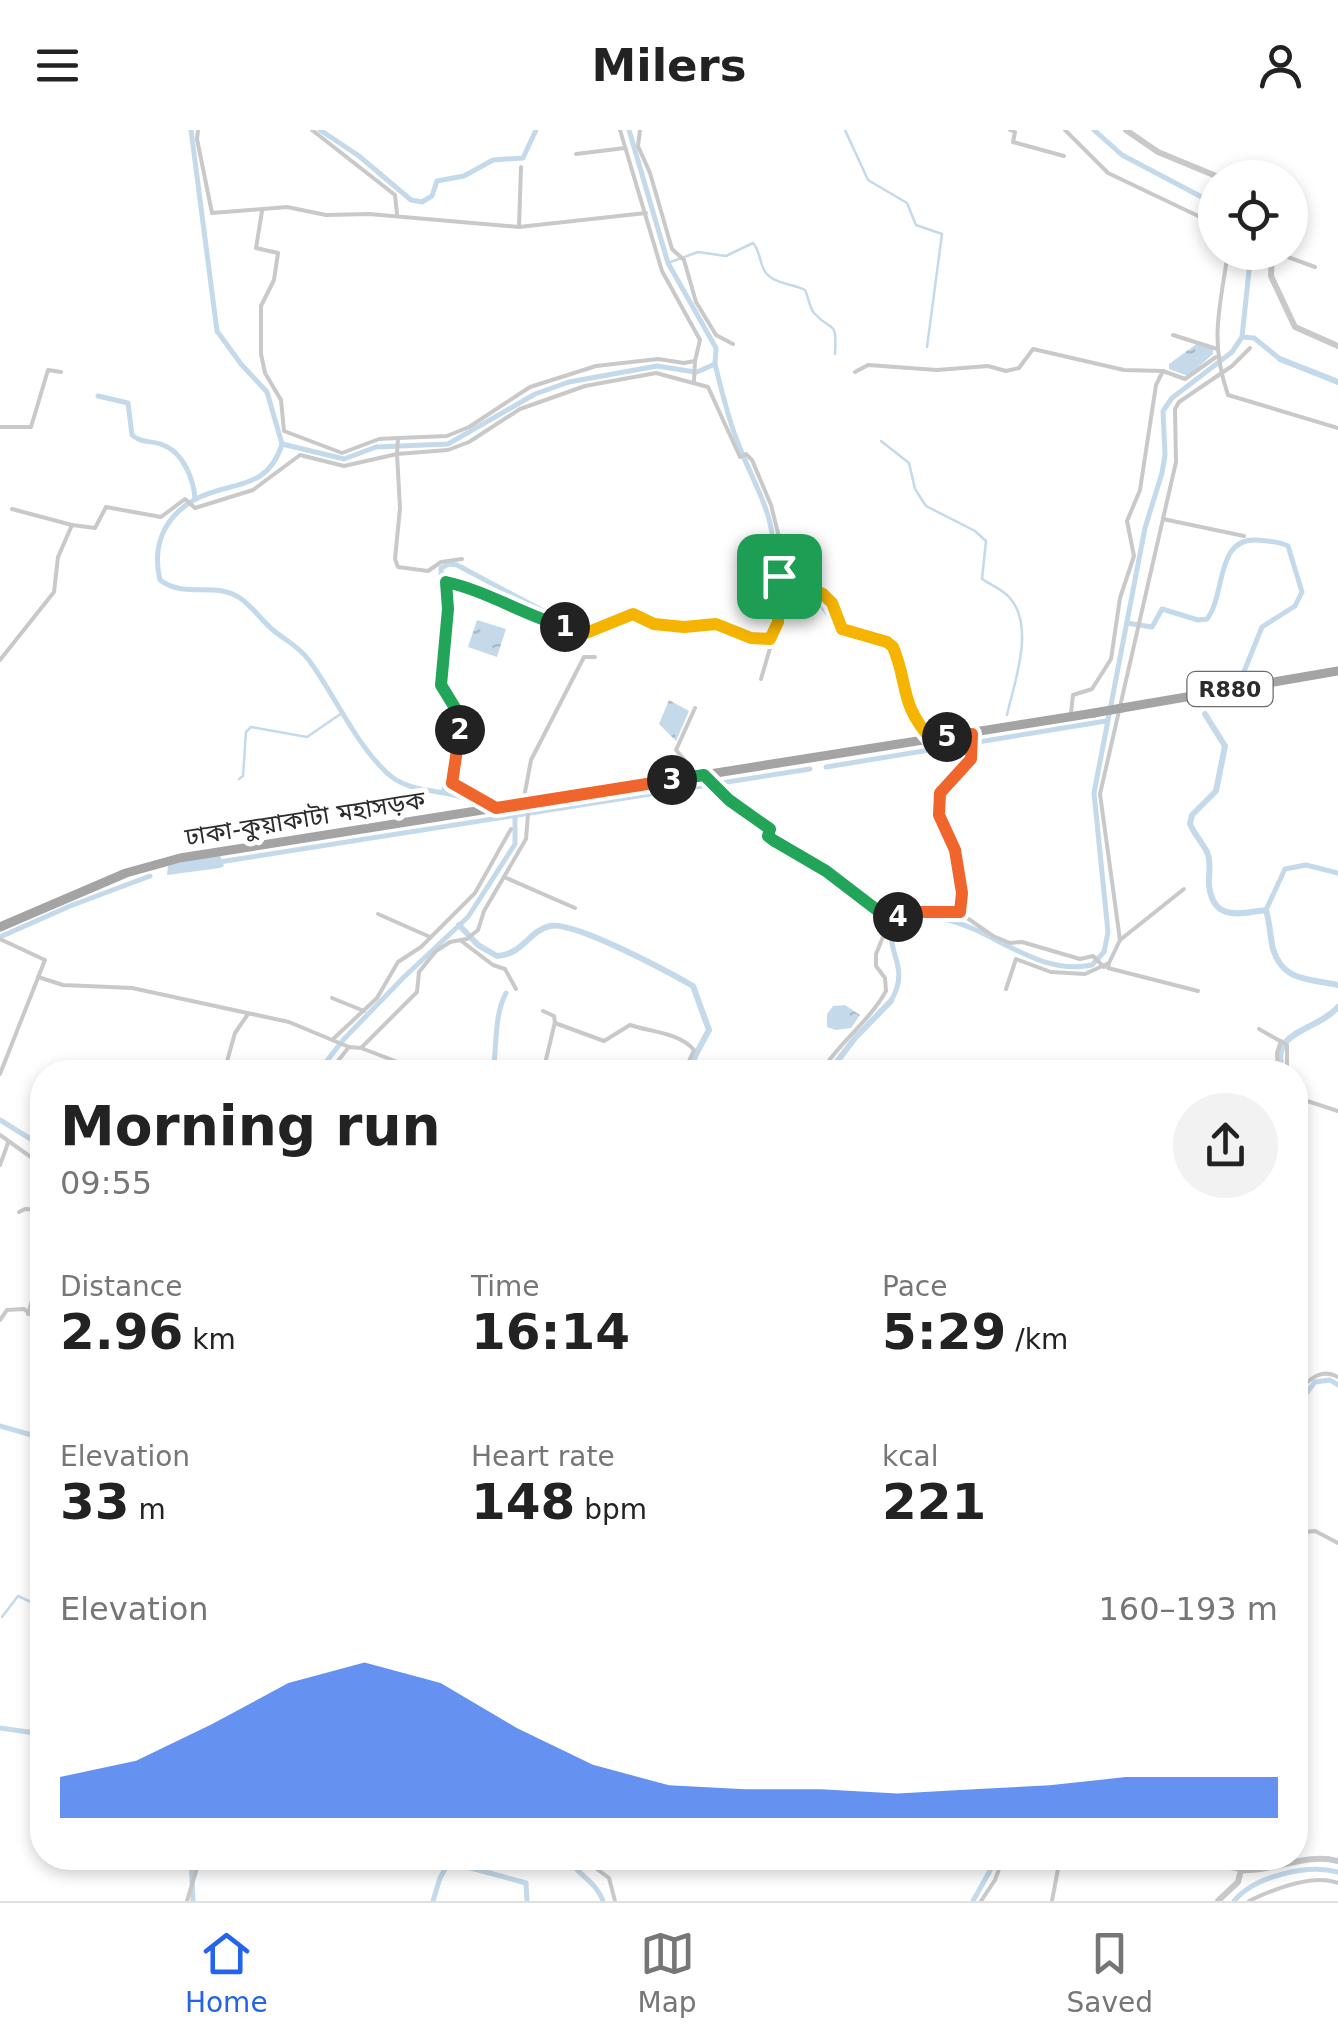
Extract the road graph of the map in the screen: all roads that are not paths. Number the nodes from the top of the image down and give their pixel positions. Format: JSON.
{"nodes":[{"id":1,"x":198,"y":130,"type":"edge"},
{"id":2,"x":312,"y":130,"type":"edge"},
{"id":3,"x":620,"y":130,"type":"edge"},
{"id":4,"x":640,"y":130,"type":"edge"},
{"id":5,"x":1010,"y":130,"type":"edge"},
{"id":6,"x":1065,"y":130,"type":"edge"},
{"id":7,"x":1126,"y":130,"type":"edge"},
{"id":8,"x":625,"y":148,"type":"junction"},
{"id":9,"x":576,"y":154,"type":"dead end"},
{"id":10,"x":1064,"y":156,"type":"dead end"},
{"id":11,"x":521,"y":167,"type":"dead end"},
{"id":12,"x":1198,"y":169,"type":"edge"},
{"id":13,"x":262,"y":211,"type":"junction"},
{"id":14,"x":646,"y":212,"type":"junction"},
{"id":15,"x":397,"y":216,"type":"junction"},
{"id":16,"x":1198,"y":216,"type":"edge"},
{"id":17,"x":519,"y":227,"type":"junction"},
{"id":18,"x":1308,"y":264,"type":"edge"},
{"id":19,"x":1315,"y":267,"type":"dead end"},
{"id":20,"x":1225,"y":270,"type":"edge"},
{"id":21,"x":1272,"y":270,"type":"edge"},
{"id":22,"x":1173,"y":335,"type":"dead end"},
{"id":23,"x":733,"y":344,"type":"dead end"},
{"id":24,"x":1338,"y":346,"type":"edge"},
{"id":25,"x":1250,"y":348,"type":"dead end"},
{"id":26,"x":1218,"y":349,"type":"junction"},
{"id":27,"x":1216,"y":357,"type":"junction"},
{"id":28,"x":696,"y":361,"type":"junction"},
{"id":29,"x":1222,"y":370,"type":"junction"},
{"id":30,"x":61,"y":372,"type":"dead end"},
{"id":31,"x":855,"y":372,"type":"dead end"},
{"id":32,"x":1164,"y":372,"type":"junction"},
{"id":33,"x":694,"y":382,"type":"junction"},
{"id":34,"x":0,"y":427,"type":"edge"},
{"id":35,"x":1338,"y":428,"type":"edge"},
{"id":36,"x":398,"y":441,"type":"junction"},
{"id":37,"x":397,"y":453,"type":"junction"},
{"id":38,"x":12,"y":509,"type":"dead end"},
{"id":39,"x":1163,"y":519,"type":"junction"},
{"id":40,"x":72,"y":525,"type":"junction"},
{"id":41,"x":1244,"y":536,"type":"dead end"},
{"id":42,"x":462,"y":559,"type":"dead end"},
{"id":43,"x":779,"y":576,"type":"junction"},
{"id":44,"x":770,"y":639,"type":"junction"},
{"id":45,"x":595,"y":657,"type":"dead end"},
{"id":46,"x":0,"y":660,"type":"edge"},
{"id":47,"x":1338,"y":671,"type":"edge"},
{"id":48,"x":761,"y":679,"type":"dead end"},
{"id":49,"x":695,"y":708,"type":"dead end"},
{"id":50,"x":1071,"y":717,"type":"junction"},
{"id":51,"x":972,"y":734,"type":"junction"},
{"id":52,"x":932,"y":740,"type":"junction"},
{"id":53,"x":701,"y":776,"type":"junction"},
{"id":54,"x":526,"y":803,"type":"junction"},
{"id":55,"x":496,"y":808,"type":"junction"},
{"id":56,"x":511,"y":829,"type":"dead end"},
{"id":57,"x":504,"y":877,"type":"junction"},
{"id":58,"x":1184,"y":889,"type":"dead end"},
{"id":59,"x":575,"y":908,"type":"dead end"},
{"id":60,"x":960,"y":912,"type":"junction"},
{"id":61,"x":378,"y":914,"type":"dead end"},
{"id":62,"x":890,"y":920,"type":"junction"},
{"id":63,"x":0,"y":926,"type":"edge"},
{"id":64,"x":430,"y":937,"type":"junction"},
{"id":65,"x":0,"y":940,"type":"edge"},
{"id":66,"x":460,"y":940,"type":"junction"},
{"id":67,"x":1120,"y":940,"type":"junction"},
{"id":68,"x":1106,"y":965,"type":"junction"},
{"id":69,"x":38,"y":977,"type":"junction"},
{"id":70,"x":516,"y":990,"type":"dead end"},
{"id":71,"x":1006,"y":990,"type":"dead end"},
{"id":72,"x":1198,"y":991,"type":"dead end"},
{"id":73,"x":332,"y":998,"type":"dead end"},
{"id":74,"x":542,"y":1011,"type":"dead end"},
{"id":75,"x":364,"y":1012,"type":"junction"},
{"id":76,"x":248,"y":1014,"type":"junction"},
{"id":77,"x":555,"y":1022,"type":"junction"},
{"id":78,"x":1259,"y":1029,"type":"dead end"},
{"id":79,"x":332,"y":1040,"type":"junction"},
{"id":80,"x":1284,"y":1043,"type":"junction"},
{"id":81,"x":349,"y":1047,"type":"junction"},
{"id":82,"x":361,"y":1048,"type":"junction"},
{"id":83,"x":227,"y":1060,"type":"edge"},
{"id":84,"x":339,"y":1060,"type":"edge"},
{"id":85,"x":392,"y":1060,"type":"edge"},
{"id":86,"x":547,"y":1060,"type":"edge"},
{"id":87,"x":689,"y":1060,"type":"edge"},
{"id":88,"x":828,"y":1060,"type":"edge"},
{"id":89,"x":1278,"y":1060,"type":"edge"},
{"id":90,"x":1286,"y":1060,"type":"edge"},
{"id":91,"x":0,"y":1074,"type":"edge"},
{"id":92,"x":1308,"y":1101,"type":"edge"},
{"id":93,"x":1338,"y":1111,"type":"edge"},
{"id":94,"x":0,"y":1135,"type":"edge"},
{"id":95,"x":8,"y":1143,"type":"junction"},
{"id":96,"x":30,"y":1157,"type":"edge"},
{"id":97,"x":0,"y":1165,"type":"edge"},
{"id":98,"x":30,"y":1211,"type":"edge"},
{"id":99,"x":19,"y":1212,"type":"dead end"},
{"id":100,"x":30,"y":1307,"type":"edge"},
{"id":101,"x":28,"y":1314,"type":"joint"},
{"id":102,"x":0,"y":1320,"type":"edge"},
{"id":103,"x":1338,"y":1377,"type":"edge"},
{"id":104,"x":1308,"y":1381,"type":"edge"},
{"id":105,"x":1308,"y":1532,"type":"edge"},
{"id":106,"x":1338,"y":1543,"type":"edge"},
{"id":107,"x":1308,"y":1860,"type":"edge"},
{"id":108,"x":1338,"y":1861,"type":"edge"},
{"id":109,"x":198,"y":1870,"type":"edge"},
{"id":110,"x":598,"y":1870,"type":"edge"},
{"id":111,"x":998,"y":1870,"type":"edge"},
{"id":112,"x":1058,"y":1870,"type":"edge"},
{"id":113,"x":1241,"y":1870,"type":"joint"},
{"id":114,"x":1263,"y":1870,"type":"edge"},
{"id":115,"x":1338,"y":1883,"type":"edge"},
{"id":116,"x":187,"y":1901,"type":"edge"},
{"id":117,"x":615,"y":1901,"type":"edge"},
{"id":118,"x":981,"y":1901,"type":"edge"},
{"id":119,"x":1052,"y":1901,"type":"edge"},
{"id":120,"x":1218,"y":1901,"type":"edge"},
{"id":121,"x":1250,"y":1901,"type":"edge"}],
"edges":[{"from":1,"to":13,"type":"street"},
{"from":2,"to":15,"type":"street"},
{"from":3,"to":8,"type":"street"},
{"from":4,"to":23,"type":"street"},
{"from":5,"to":10,"type":"street"},
{"from":6,"to":16,"type":"street"},
{"from":7,"to":12,"type":"street"},
{"from":8,"to":9,"type":"street"},
{"from":8,"to":14,"type":"street"},
{"from":11,"to":17,"type":"street"},
{"from":13,"to":15,"type":"street"},
{"from":13,"to":36,"type":"street"},
{"from":14,"to":17,"type":"street"},
{"from":14,"to":28,"type":"street"},
{"from":15,"to":17,"type":"street"},
{"from":18,"to":19,"type":"street"},
{"from":20,"to":26,"type":"street"},
{"from":21,"to":24,"type":"street"},
{"from":22,"to":26,"type":"street"},
{"from":25,"to":29,"type":"street"},
{"from":26,"to":27,"type":"street"},
{"from":27,"to":29,"type":"street"},
{"from":27,"to":32,"type":"street"},
{"from":28,"to":33,"type":"street"},
{"from":28,"to":36,"type":"street"},
{"from":29,"to":35,"type":"street"},
{"from":29,"to":39,"type":"street"},
{"from":30,"to":34,"type":"street"},
{"from":31,"to":32,"type":"street"},
{"from":32,"to":50,"type":"street"},
{"from":33,"to":37,"type":"street"},
{"from":33,"to":43,"type":"street"},
{"from":36,"to":37,"type":"street"},
{"from":37,"to":40,"type":"street"},
{"from":37,"to":42,"type":"street"},
{"from":38,"to":40,"type":"street"},
{"from":39,"to":41,"type":"street"},
{"from":39,"to":67,"type":"street"},
{"from":40,"to":46,"type":"street"},
{"from":43,"to":44,"type":"street"},
{"from":43,"to":52,"type":"street"},
{"from":44,"to":48,"type":"street"},
{"from":44,"to":55,"type":"street"},
{"from":45,"to":54,"type":"street"},
{"from":47,"to":50,"type":"main road","name":"ঢাকা-কুয়াকাটা মহাসড়ক","number":"R880","bridge":true},
{"from":49,"to":53,"type":"street"},
{"from":50,"to":51,"type":"main road","name":"ঢাকা-কুয়াকাটা মহাসড়ক","number":"R880"},
{"from":51,"to":52,"type":"main road","name":"ঢাকা-কুয়াকাটা মহাসড়ক","number":"R880"},
{"from":51,"to":60,"type":"street"},
{"from":52,"to":53,"type":"main road","name":"ঢাকা-কুয়াকাটা মহাসড়ক","number":"R880"},
{"from":53,"to":54,"type":"main road","name":"ঢাকা-কুয়াকাটা মহাসড়ক","number":"R880"},
{"from":53,"to":62,"type":"street"},
{"from":54,"to":55,"type":"main road","name":"ঢাকা-কুয়াকাটা মহাসড়ক","number":"R880"},
{"from":54,"to":57,"type":"street"},
{"from":55,"to":63,"type":"main road","name":"ঢাকা-কুয়াকাটা মহাসড়ক","number":"R880"},
{"from":56,"to":64,"type":"street"},
{"from":57,"to":59,"type":"street"},
{"from":57,"to":66,"type":"street"},
{"from":58,"to":67,"type":"street"},
{"from":60,"to":62,"type":"street"},
{"from":60,"to":68,"type":"street"},
{"from":61,"to":64,"type":"street"},
{"from":62,"to":88,"type":"street"},
{"from":64,"to":75,"type":"street"},
{"from":65,"to":69,"type":"street"},
{"from":66,"to":70,"type":"street"},
{"from":66,"to":82,"type":"street"},
{"from":67,"to":68,"type":"street"},
{"from":68,"to":71,"type":"street"},
{"from":68,"to":72,"type":"street"},
{"from":69,"to":76,"type":"street"},
{"from":69,"to":91,"type":"street"},
{"from":73,"to":75,"type":"street"},
{"from":74,"to":77,"type":"street"},
{"from":75,"to":79,"type":"street"},
{"from":76,"to":79,"type":"street"},
{"from":76,"to":83,"type":"street"},
{"from":77,"to":86,"type":"street"},
{"from":77,"to":87,"type":"street"},
{"from":78,"to":80,"type":"street"},
{"from":79,"to":81,"type":"street"},
{"from":80,"to":89,"type":"street"},
{"from":80,"to":90,"type":"street"},
{"from":81,"to":82,"type":"street"},
{"from":81,"to":84,"type":"street"},
{"from":82,"to":85,"type":"street"},
{"from":92,"to":93,"type":"street"},
{"from":94,"to":95,"type":"street"},
{"from":95,"to":96,"type":"street"},
{"from":95,"to":97,"type":"street"},
{"from":98,"to":99,"type":"street"},
{"from":100,"to":101,"type":"street"},
{"from":101,"to":102,"type":"street"},
{"from":103,"to":104,"type":"street"},
{"from":105,"to":106,"type":"street"},
{"from":107,"to":108,"type":"street"},
{"from":109,"to":116,"type":"street"},
{"from":110,"to":117,"type":"street"},
{"from":111,"to":118,"type":"street"},
{"from":112,"to":119,"type":"street"},
{"from":113,"to":114,"type":"street"},
{"from":113,"to":120,"type":"street"},
{"from":115,"to":121,"type":"street"}]}
